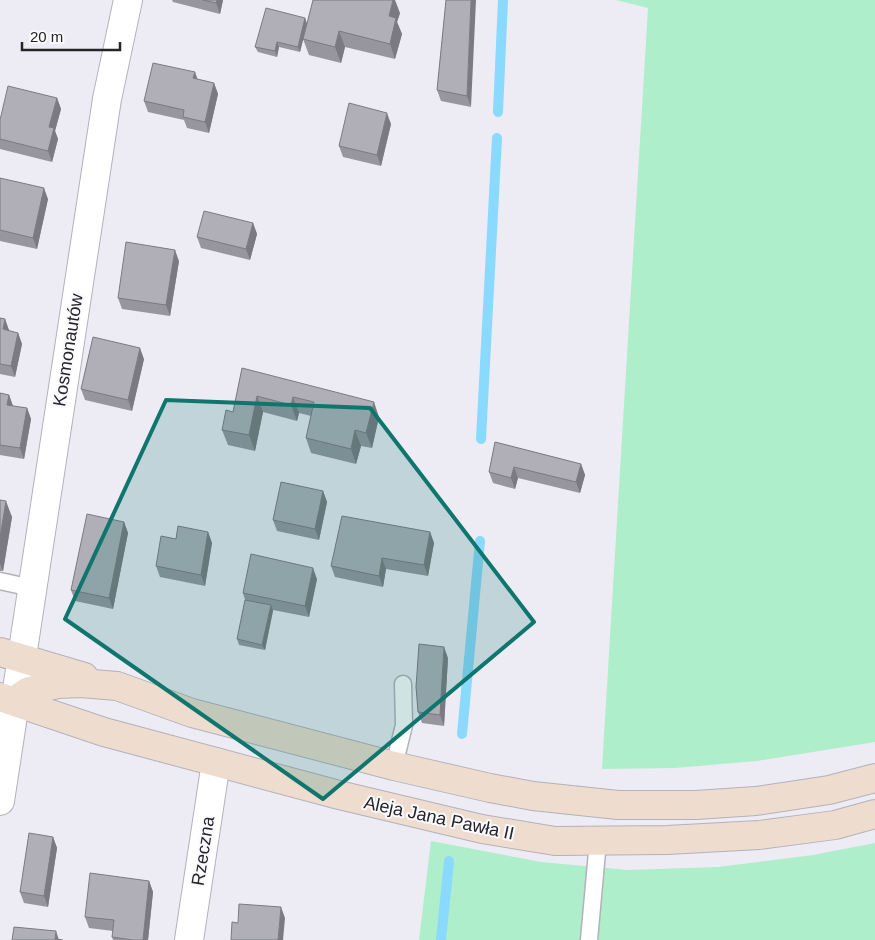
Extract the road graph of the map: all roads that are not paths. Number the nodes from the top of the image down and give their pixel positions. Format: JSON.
{"nodes":[{"id":1,"x":128,"y":0,"type":"edge"},
{"id":2,"x":0,"y":581,"type":"edge"},
{"id":3,"x":32,"y":588,"type":"junction"},
{"id":4,"x":11,"y":655,"type":"edge"},
{"id":5,"x":403,"y":684,"type":"dead end"},
{"id":6,"x":112,"y":686,"type":"junction"},
{"id":7,"x":7,"y":699,"type":"edge"},
{"id":8,"x":192,"y":713,"type":"junction"},
{"id":9,"x":216,"y":762,"type":"junction"},
{"id":10,"x":394,"y":766,"type":"junction"},
{"id":11,"x":875,"y":778,"type":"edge"},
{"id":12,"x":338,"y":795,"type":"junction"},
{"id":13,"x":0,"y":801,"type":"edge"},
{"id":14,"x":875,"y":814,"type":"edge"},
{"id":15,"x":598,"y":842,"type":"junction"},
{"id":16,"x":189,"y":940,"type":"edge"},
{"id":17,"x":589,"y":940,"type":"edge"}],
"edges":[{"from":1,"to":3,"type":"street","name":"Kosmonautów"},
{"from":2,"to":3,"type":"lane"},
{"from":3,"to":4,"type":"street","name":"Kosmonautów"},
{"from":4,"to":6,"type":"street"},
{"from":4,"to":7,"type":"street","name":"Kosmonautów"},
{"from":5,"to":10,"type":"lane"},
{"from":6,"to":7,"type":"street"},
{"from":6,"to":8,"type":"street"},
{"from":7,"to":9,"type":"street","name":"Aleja Jana Pawła II"},
{"from":7,"to":13,"type":"street","name":"Kosmonautów"},
{"from":8,"to":9,"type":"street"},
{"from":8,"to":10,"type":"street"},
{"from":9,"to":12,"type":"street","name":"Aleja Jana Pawła II"},
{"from":9,"to":16,"type":"street","name":"Rzeczna"},
{"from":10,"to":11,"type":"street"},
{"from":10,"to":12,"type":"street"},
{"from":12,"to":15,"type":"street","name":"Aleja Jana Pawła II"},
{"from":14,"to":15,"type":"street","name":"Aleja Jana Pawła II"},
{"from":15,"to":17,"type":"lane"}]}
